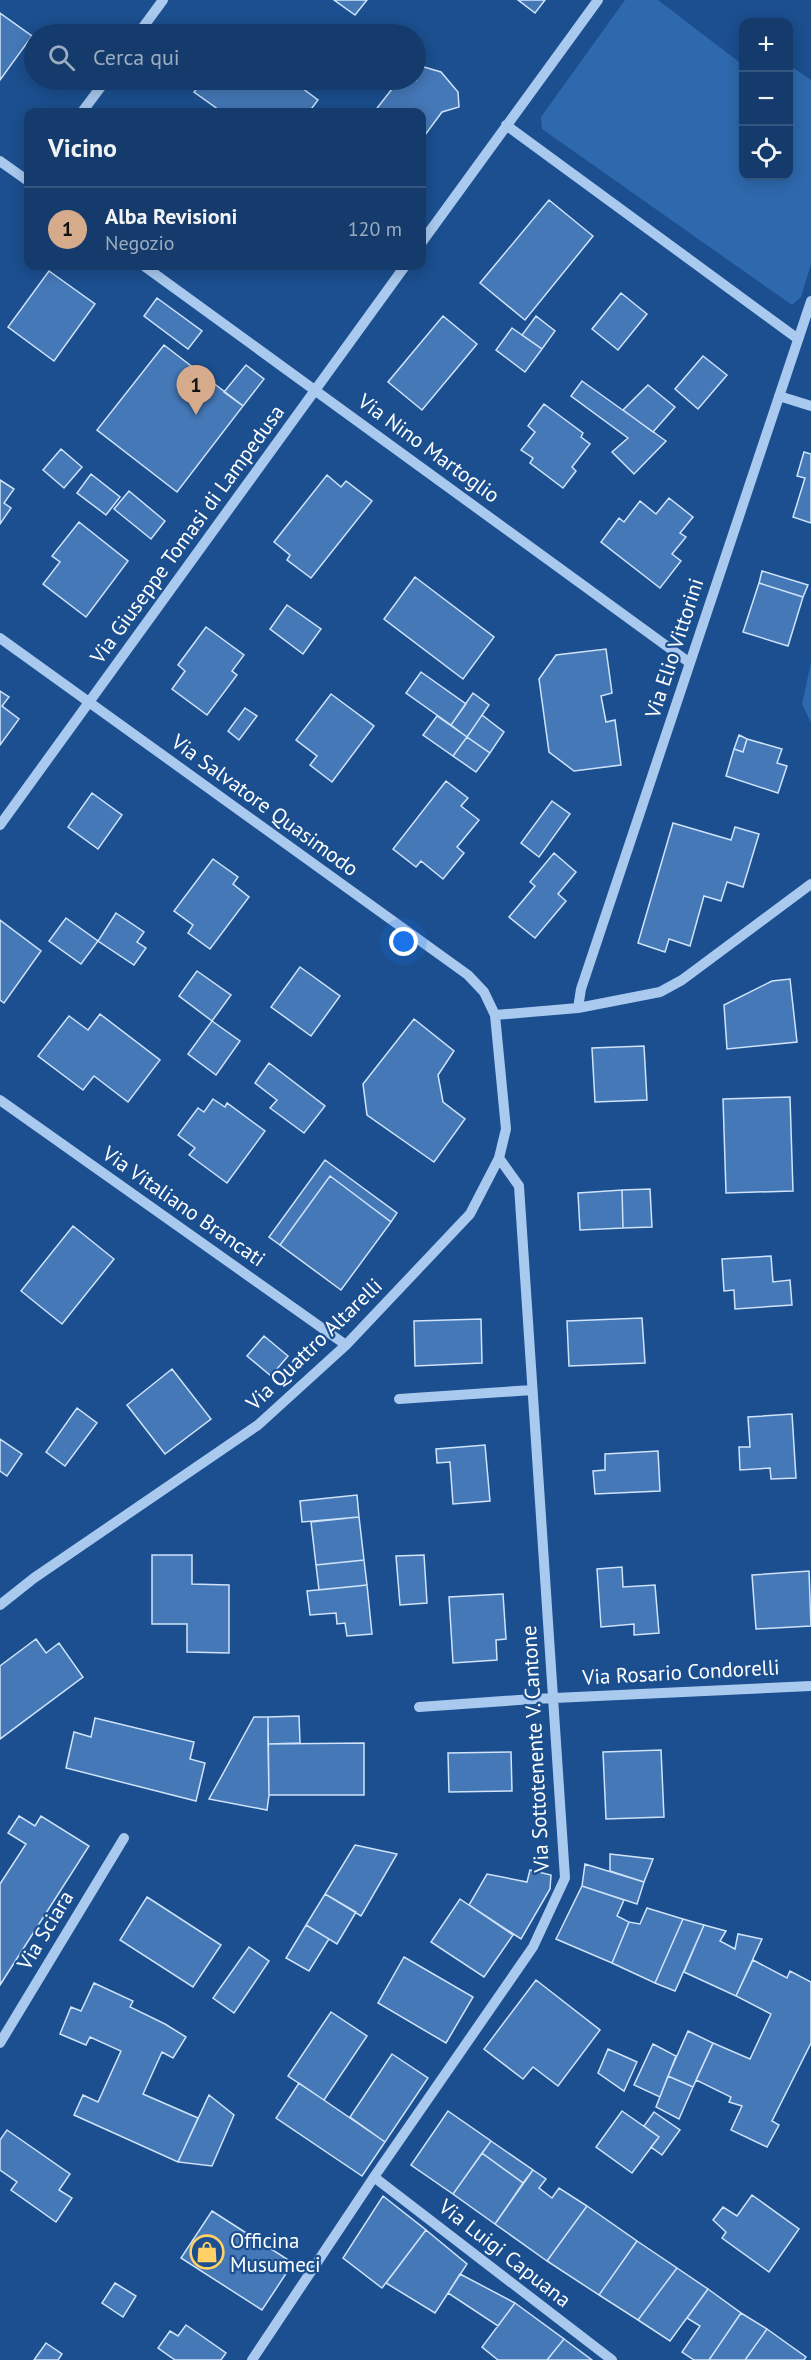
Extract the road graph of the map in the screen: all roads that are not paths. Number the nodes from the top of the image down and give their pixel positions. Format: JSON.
{"nodes":[{"id":1,"x":164,"y":0,"type":"edge"},
{"id":2,"x":598,"y":0,"type":"edge"},
{"id":3,"x":146,"y":24,"type":"edge"},
{"id":4,"x":98,"y":90,"type":"edge"},
{"id":5,"x":85,"y":108,"type":"edge"},
{"id":6,"x":506,"y":125,"type":"junction"},
{"id":7,"x":0,"y":161,"type":"edge"},
{"id":8,"x":24,"y":178,"type":"edge"},
{"id":9,"x":426,"y":236,"type":"edge"},
{"id":10,"x":150,"y":270,"type":"edge"},
{"id":11,"x":402,"y":270,"type":"edge"},
{"id":12,"x":811,"y":301,"type":"edge"},
{"id":13,"x":798,"y":339,"type":"junction"},
{"id":14,"x":315,"y":390,"type":"junction"},
{"id":15,"x":779,"y":396,"type":"junction"},
{"id":16,"x":811,"y":406,"type":"edge"},
{"id":17,"x":0,"y":638,"type":"edge"},
{"id":18,"x":690,"y":663,"type":"junction"},
{"id":19,"x":89,"y":702,"type":"junction"},
{"id":20,"x":0,"y":825,"type":"edge"},
{"id":21,"x":811,"y":884,"type":"edge"},
{"id":22,"x":578,"y":1008,"type":"junction"},
{"id":23,"x":495,"y":1015,"type":"junction"},
{"id":24,"x":0,"y":1100,"type":"edge"},
{"id":25,"x":499,"y":1158,"type":"junction"},
{"id":26,"x":346,"y":1345,"type":"junction"},
{"id":27,"x":532,"y":1390,"type":"junction"},
{"id":28,"x":399,"y":1399,"type":"dead end"},
{"id":29,"x":0,"y":1605,"type":"edge"},
{"id":30,"x":811,"y":1686,"type":"edge"},
{"id":31,"x":553,"y":1698,"type":"junction"},
{"id":32,"x":419,"y":1707,"type":"dead end"},
{"id":33,"x":124,"y":1838,"type":"dead end"},
{"id":34,"x":0,"y":2043,"type":"edge"},
{"id":35,"x":374,"y":2177,"type":"junction"},
{"id":36,"x":252,"y":2360,"type":"edge"},
{"id":37,"x":612,"y":2360,"type":"edge"}],
"edges":[{"from":1,"to":3,"type":"street"},
{"from":2,"to":6,"type":"street"},
{"from":4,"to":5,"type":"street"},
{"from":6,"to":9,"type":"street"},
{"from":6,"to":13,"type":"street"},
{"from":7,"to":8,"type":"street"},
{"from":10,"to":14,"type":"street","name":"Via Nino Martoglio"},
{"from":11,"to":14,"type":"street","name":"Via Giuseppe Tomasi di Lampedusa"},
{"from":12,"to":13,"type":"street","name":"Via Elio Vittorini"},
{"from":13,"to":15,"type":"street","name":"Via Elio Vittorini"},
{"from":14,"to":18,"type":"street","name":"Via Nino Martoglio"},
{"from":14,"to":19,"type":"street","name":"Via Giuseppe Tomasi di Lampedusa"},
{"from":15,"to":16,"type":"street"},
{"from":15,"to":18,"type":"street","name":"Via Elio Vittorini"},
{"from":17,"to":19,"type":"street","name":"Via Salvatore Quasimodo"},
{"from":18,"to":22,"type":"street","name":"Via Elio Vittorini"},
{"from":19,"to":20,"type":"street","name":"Via Giuseppe Tomasi di Lampedusa"},
{"from":19,"to":23,"type":"street","name":"Via Salvatore Quasimodo"},
{"from":21,"to":22,"type":"street"},
{"from":22,"to":23,"type":"street"},
{"from":23,"to":25,"type":"street","name":"Via Quattro Altarelli"},
{"from":24,"to":26,"type":"street","name":"Via Vitaliano Brancati"},
{"from":25,"to":26,"type":"street","name":"Via Quattro Altarelli"},
{"from":25,"to":27,"type":"street","name":"Via Sottotenente V. Cantone"},
{"from":26,"to":29,"type":"street","name":"Via Quattro Altarelli"},
{"from":27,"to":28,"type":"street"},
{"from":27,"to":31,"type":"street","name":"Via Sottotenente V. Cantone"},
{"from":30,"to":31,"type":"street","name":"Via Rosario Condorelli"},
{"from":31,"to":32,"type":"street","name":"Via Rosario Condorelli"},
{"from":31,"to":35,"type":"street","name":"Via Sottotenente V. Cantone"},
{"from":33,"to":34,"type":"street","name":"Via Sciara"},
{"from":35,"to":36,"type":"street","name":"Via Sottotenente V. Cantone"},
{"from":35,"to":37,"type":"street","name":"Via Luigi Capuana"}]}
